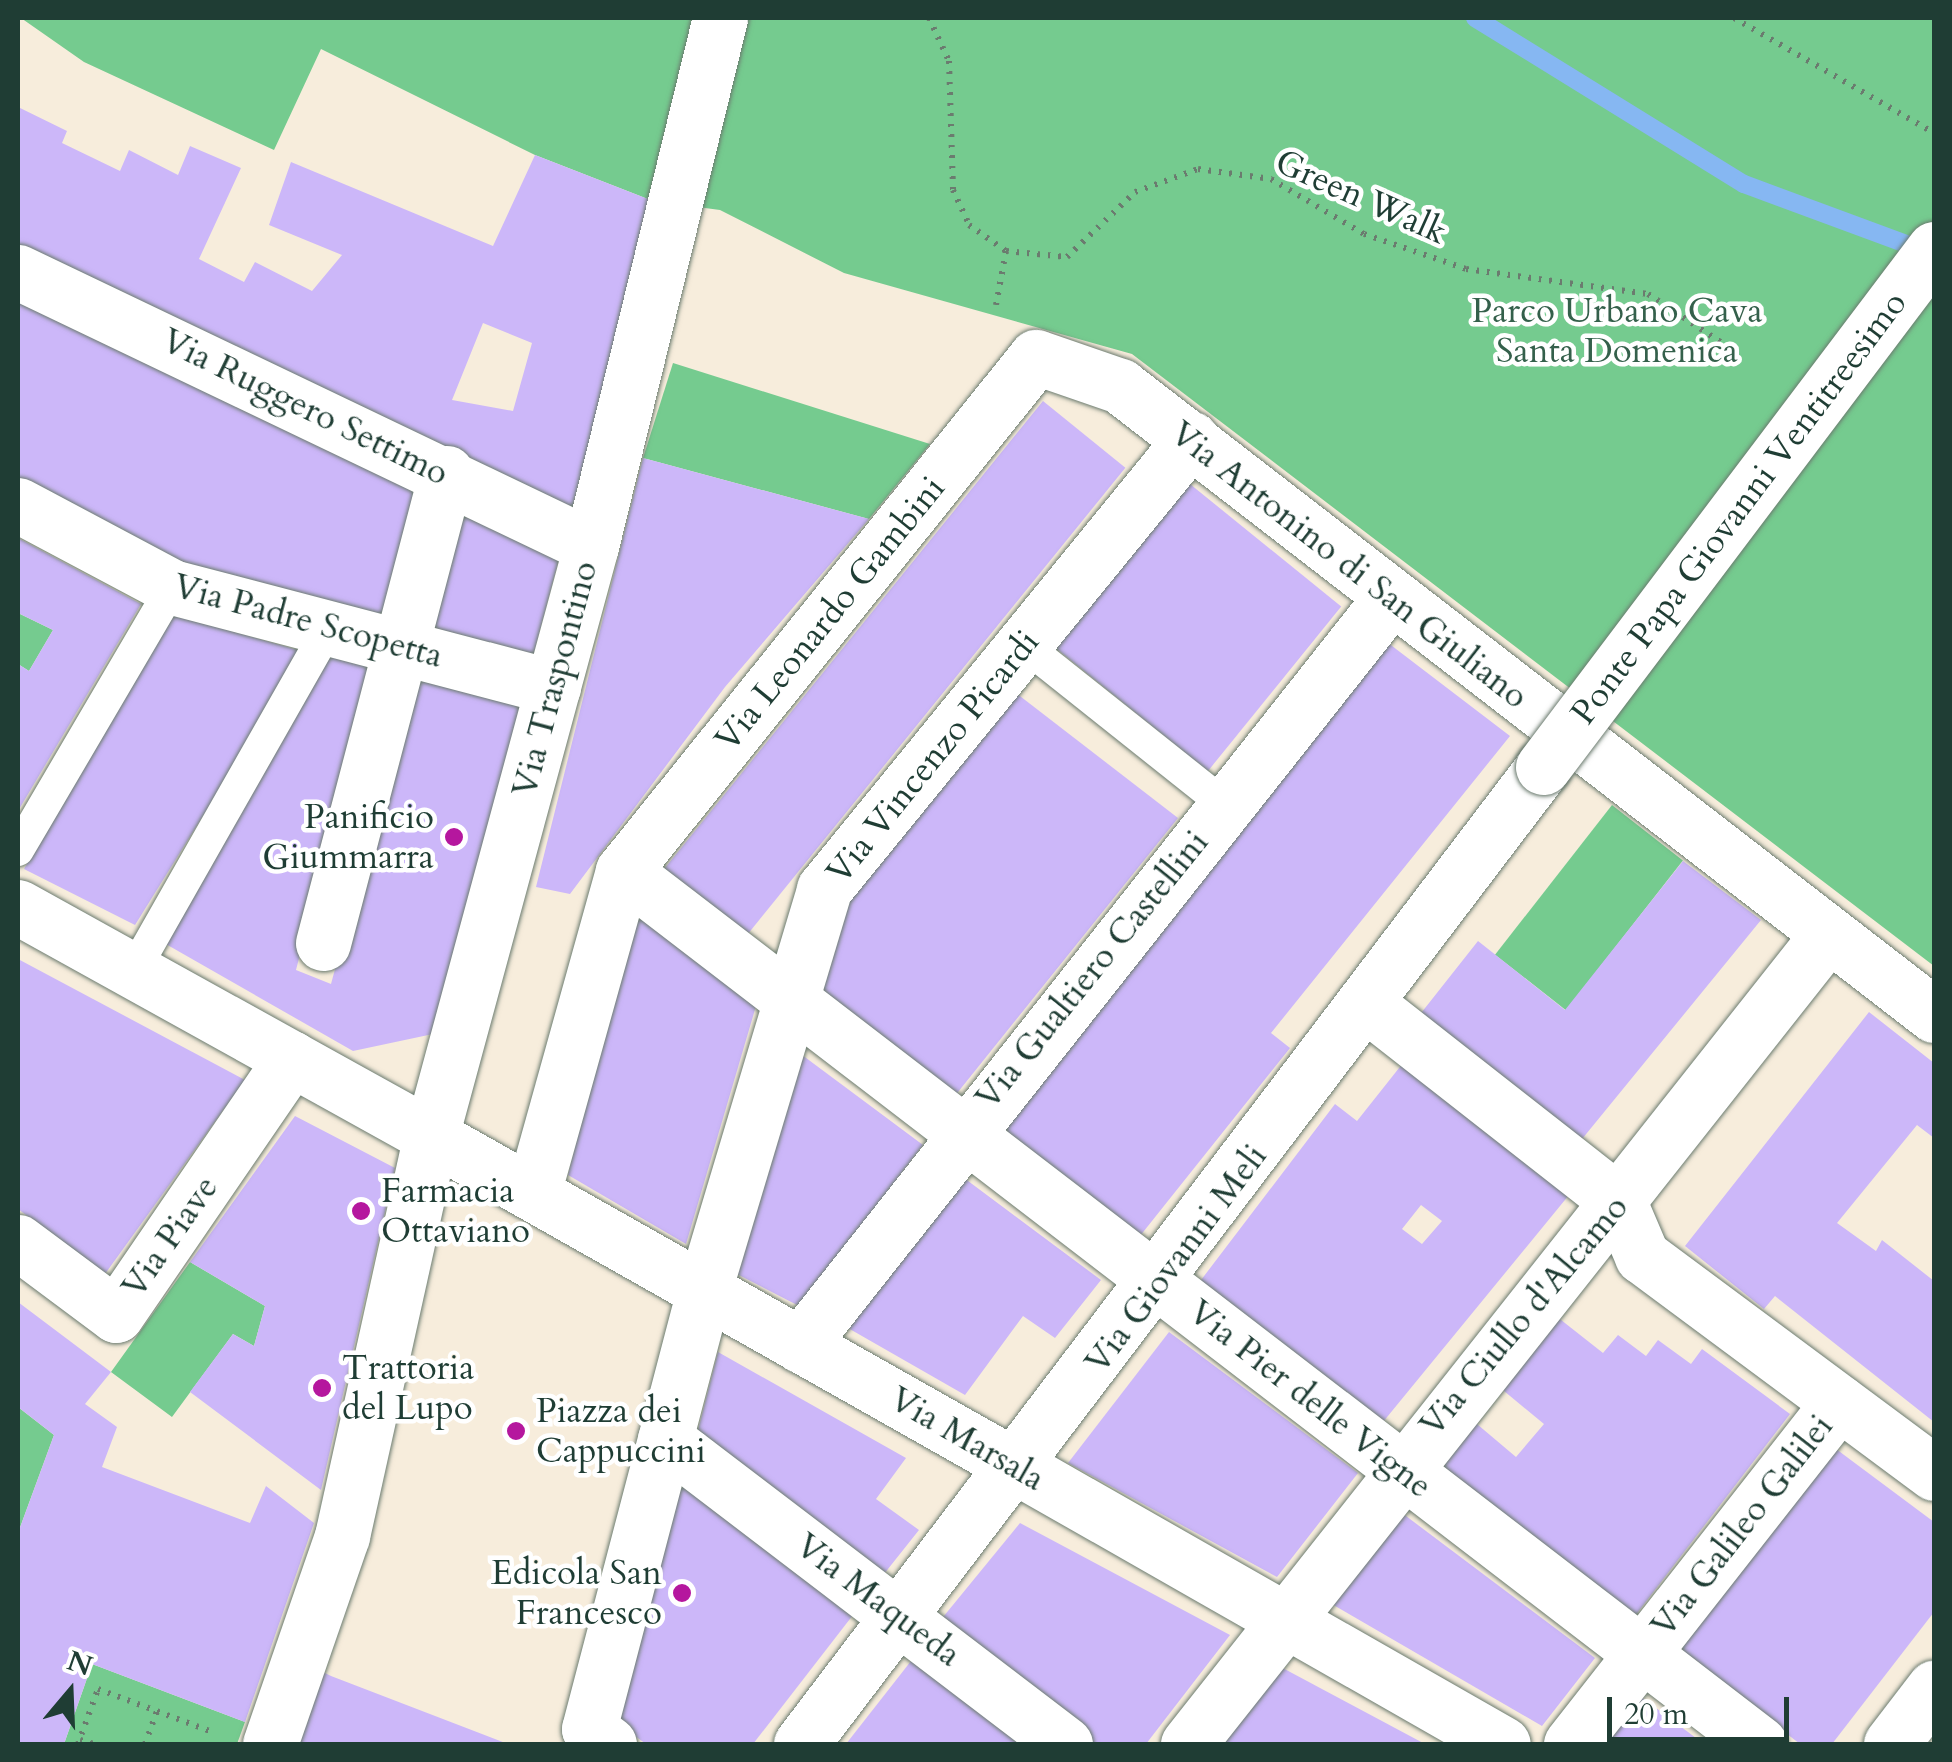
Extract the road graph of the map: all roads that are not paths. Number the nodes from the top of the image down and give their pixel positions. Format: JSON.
{"nodes":[{"id":1,"x":720,"y":18,"type":"edge"},
{"id":2,"x":1934,"y":249,"type":"edge"},
{"id":3,"x":18,"y":272,"type":"edge"},
{"id":4,"x":1036,"y":358,"type":"joint"},
{"id":5,"x":1191,"y":440,"type":"junction"},
{"id":6,"x":446,"y":474,"type":"junction"},
{"id":7,"x":18,"y":505,"type":"edge"},
{"id":8,"x":591,"y":546,"type":"junction"},
{"id":9,"x":172,"y":587,"type":"junction"},
{"id":10,"x":1390,"y":600,"type":"junction"},
{"id":11,"x":328,"y":628,"type":"junction"},
{"id":12,"x":1024,"y":645,"type":"junction"},
{"id":13,"x":400,"y":647,"type":"junction"},
{"id":14,"x":553,"y":687,"type":"junction"},
{"id":15,"x":1543,"y":767,"type":"joint"},
{"id":16,"x":1225,"y":804,"type":"junction"},
{"id":17,"x":18,"y":850,"type":"edge"},
{"id":18,"x":623,"y":871,"type":"junction"},
{"id":19,"x":18,"y":907,"type":"edge"},
{"id":20,"x":1826,"y":937,"type":"junction"},
{"id":21,"x":323,"y":943,"type":"dead end"},
{"id":22,"x":134,"y":972,"type":"junction"},
{"id":23,"x":788,"y":998,"type":"junction"},
{"id":24,"x":1369,"y":1006,"type":"junction"},
{"id":25,"x":1934,"y":1016,"type":"edge"},
{"id":26,"x":292,"y":1058,"type":"junction"},
{"id":27,"x":962,"y":1131,"type":"junction"},
{"id":28,"x":431,"y":1136,"type":"junction"},
{"id":29,"x":533,"y":1193,"type":"junction"},
{"id":30,"x":1619,"y":1202,"type":"junction"},
{"id":31,"x":18,"y":1242,"type":"edge"},
{"id":32,"x":1158,"y":1282,"type":"junction"},
{"id":33,"x":704,"y":1290,"type":"junction"},
{"id":34,"x":800,"y":1345,"type":"junction"},
{"id":35,"x":1839,"y":1402,"type":"junction"},
{"id":36,"x":678,"y":1448,"type":"junction"},
{"id":37,"x":1016,"y":1467,"type":"junction"},
{"id":38,"x":1399,"y":1467,"type":"junction"},
{"id":39,"x":1934,"y":1473,"type":"edge"},
{"id":40,"x":900,"y":1617,"type":"junction"},
{"id":41,"x":1283,"y":1620,"type":"junction"},
{"id":42,"x":1641,"y":1654,"type":"junction"},
{"id":43,"x":1934,"y":1688,"type":"edge"},
{"id":44,"x":247,"y":1740,"type":"edge"},
{"id":45,"x":608,"y":1743,"type":"edge"},
{"id":46,"x":801,"y":1744,"type":"edge"},
{"id":47,"x":1066,"y":1744,"type":"edge"},
{"id":48,"x":1188,"y":1744,"type":"edge"},
{"id":49,"x":1503,"y":1744,"type":"edge"},
{"id":50,"x":1571,"y":1744,"type":"edge"},
{"id":51,"x":1760,"y":1744,"type":"edge"},
{"id":52,"x":1891,"y":1744,"type":"edge"}],
"edges":[{"from":1,"to":8,"type":"street","name":"Via Traspontino"},
{"from":2,"to":15,"type":"street","name":"Ponte Papa Giovanni Ventitreesimo","bridge":true},
{"from":3,"to":6,"type":"street","name":"Via Ruggero Settimo"},
{"from":4,"to":5,"type":"street","name":"Via Antonino di San Giuliano"},
{"from":4,"to":18,"type":"street","name":"Via Leonardo Gambini"},
{"from":5,"to":10,"type":"street","name":"Via Antonino di San Giuliano"},
{"from":5,"to":12,"type":"street","name":"Via Vincenzo Picardi"},
{"from":6,"to":8,"type":"street","name":"Via Ruggero Settimo"},
{"from":6,"to":13,"type":"street"},
{"from":7,"to":9,"type":"street","name":"Via Padre Scopetta"},
{"from":8,"to":14,"type":"street","name":"Via Traspontino"},
{"from":9,"to":11,"type":"street","name":"Via Padre Scopetta"},
{"from":9,"to":17,"type":"lane"},
{"from":10,"to":16,"type":"street","name":"Via Gualtiero Castellini"},
{"from":10,"to":20,"type":"street","name":"Via Antonino di San Giuliano"},
{"from":11,"to":13,"type":"street","name":"Via Padre Scopetta"},
{"from":11,"to":22,"type":"lane"},
{"from":12,"to":16,"type":"lane"},
{"from":12,"to":23,"type":"street","name":"Via Vincenzo Picardi"},
{"from":13,"to":14,"type":"street","name":"Via Padre Scopetta"},
{"from":13,"to":21,"type":"street"},
{"from":14,"to":28,"type":"street","name":"Via Traspontino"},
{"from":15,"to":24,"type":"street","name":"Via Giovanni Meli"},
{"from":16,"to":27,"type":"street","name":"Via Gualtiero Castellini"},
{"from":18,"to":23,"type":"street","name":"Via Pier delle Vigne"},
{"from":18,"to":29,"type":"street"},
{"from":19,"to":22,"type":"street","name":"Via Marsala"},
{"from":20,"to":25,"type":"street","name":"Via Antonino di San Giuliano"},
{"from":20,"to":30,"type":"street","name":"Via Ciullo d'Alcamo"},
{"from":22,"to":26,"type":"street","name":"Via Marsala"},
{"from":23,"to":27,"type":"street","name":"Via Pier delle Vigne"},
{"from":23,"to":33,"type":"street","name":"Via Vincenzo Picardi"},
{"from":24,"to":30,"type":"street"},
{"from":24,"to":32,"type":"street","name":"Via Giovanni Meli"},
{"from":26,"to":28,"type":"street","name":"Via Marsala"},
{"from":26,"to":31,"type":"street","name":"Via Piave"},
{"from":27,"to":32,"type":"street","name":"Via Pier delle Vigne"},
{"from":27,"to":34,"type":"street","name":"Via Gualtiero Castellini"},
{"from":28,"to":29,"type":"street","name":"Via Marsala"},
{"from":28,"to":44,"type":"street","name":"Via Traspontino"},
{"from":29,"to":33,"type":"street","name":"Via Marsala"},
{"from":30,"to":35,"type":"street"},
{"from":30,"to":38,"type":"street","name":"Via Ciullo d'Alcamo"},
{"from":32,"to":37,"type":"street","name":"Via Giovanni Meli"},
{"from":32,"to":38,"type":"street","name":"Via Pier delle Vigne"},
{"from":33,"to":34,"type":"street","name":"Via Marsala"},
{"from":33,"to":36,"type":"street","name":"Via Vincenzo Picardi"},
{"from":34,"to":37,"type":"street","name":"Via Marsala"},
{"from":35,"to":39,"type":"street"},
{"from":35,"to":42,"type":"street","name":"Via Galileo Galilei"},
{"from":36,"to":40,"type":"street","name":"Via Maqueda"},
{"from":36,"to":45,"type":"street","name":"Via Vincenzo Picardi"},
{"from":37,"to":40,"type":"street","name":"Via Giovanni Meli"},
{"from":37,"to":41,"type":"street","name":"Via Marsala"},
{"from":38,"to":41,"type":"street","name":"Via Ciullo d'Alcamo"},
{"from":38,"to":42,"type":"street","name":"Via Pier delle Vigne"},
{"from":40,"to":46,"type":"street","name":"Via Giovanni Meli"},
{"from":40,"to":47,"type":"street","name":"Via Maqueda"},
{"from":41,"to":48,"type":"street","name":"Via Ciullo d'Alcamo"},
{"from":41,"to":49,"type":"street","name":"Via Marsala"},
{"from":42,"to":50,"type":"street","name":"Via Galileo Galilei"},
{"from":42,"to":51,"type":"street","name":"Via Pier delle Vigne"},
{"from":43,"to":52,"type":"street"}]}
